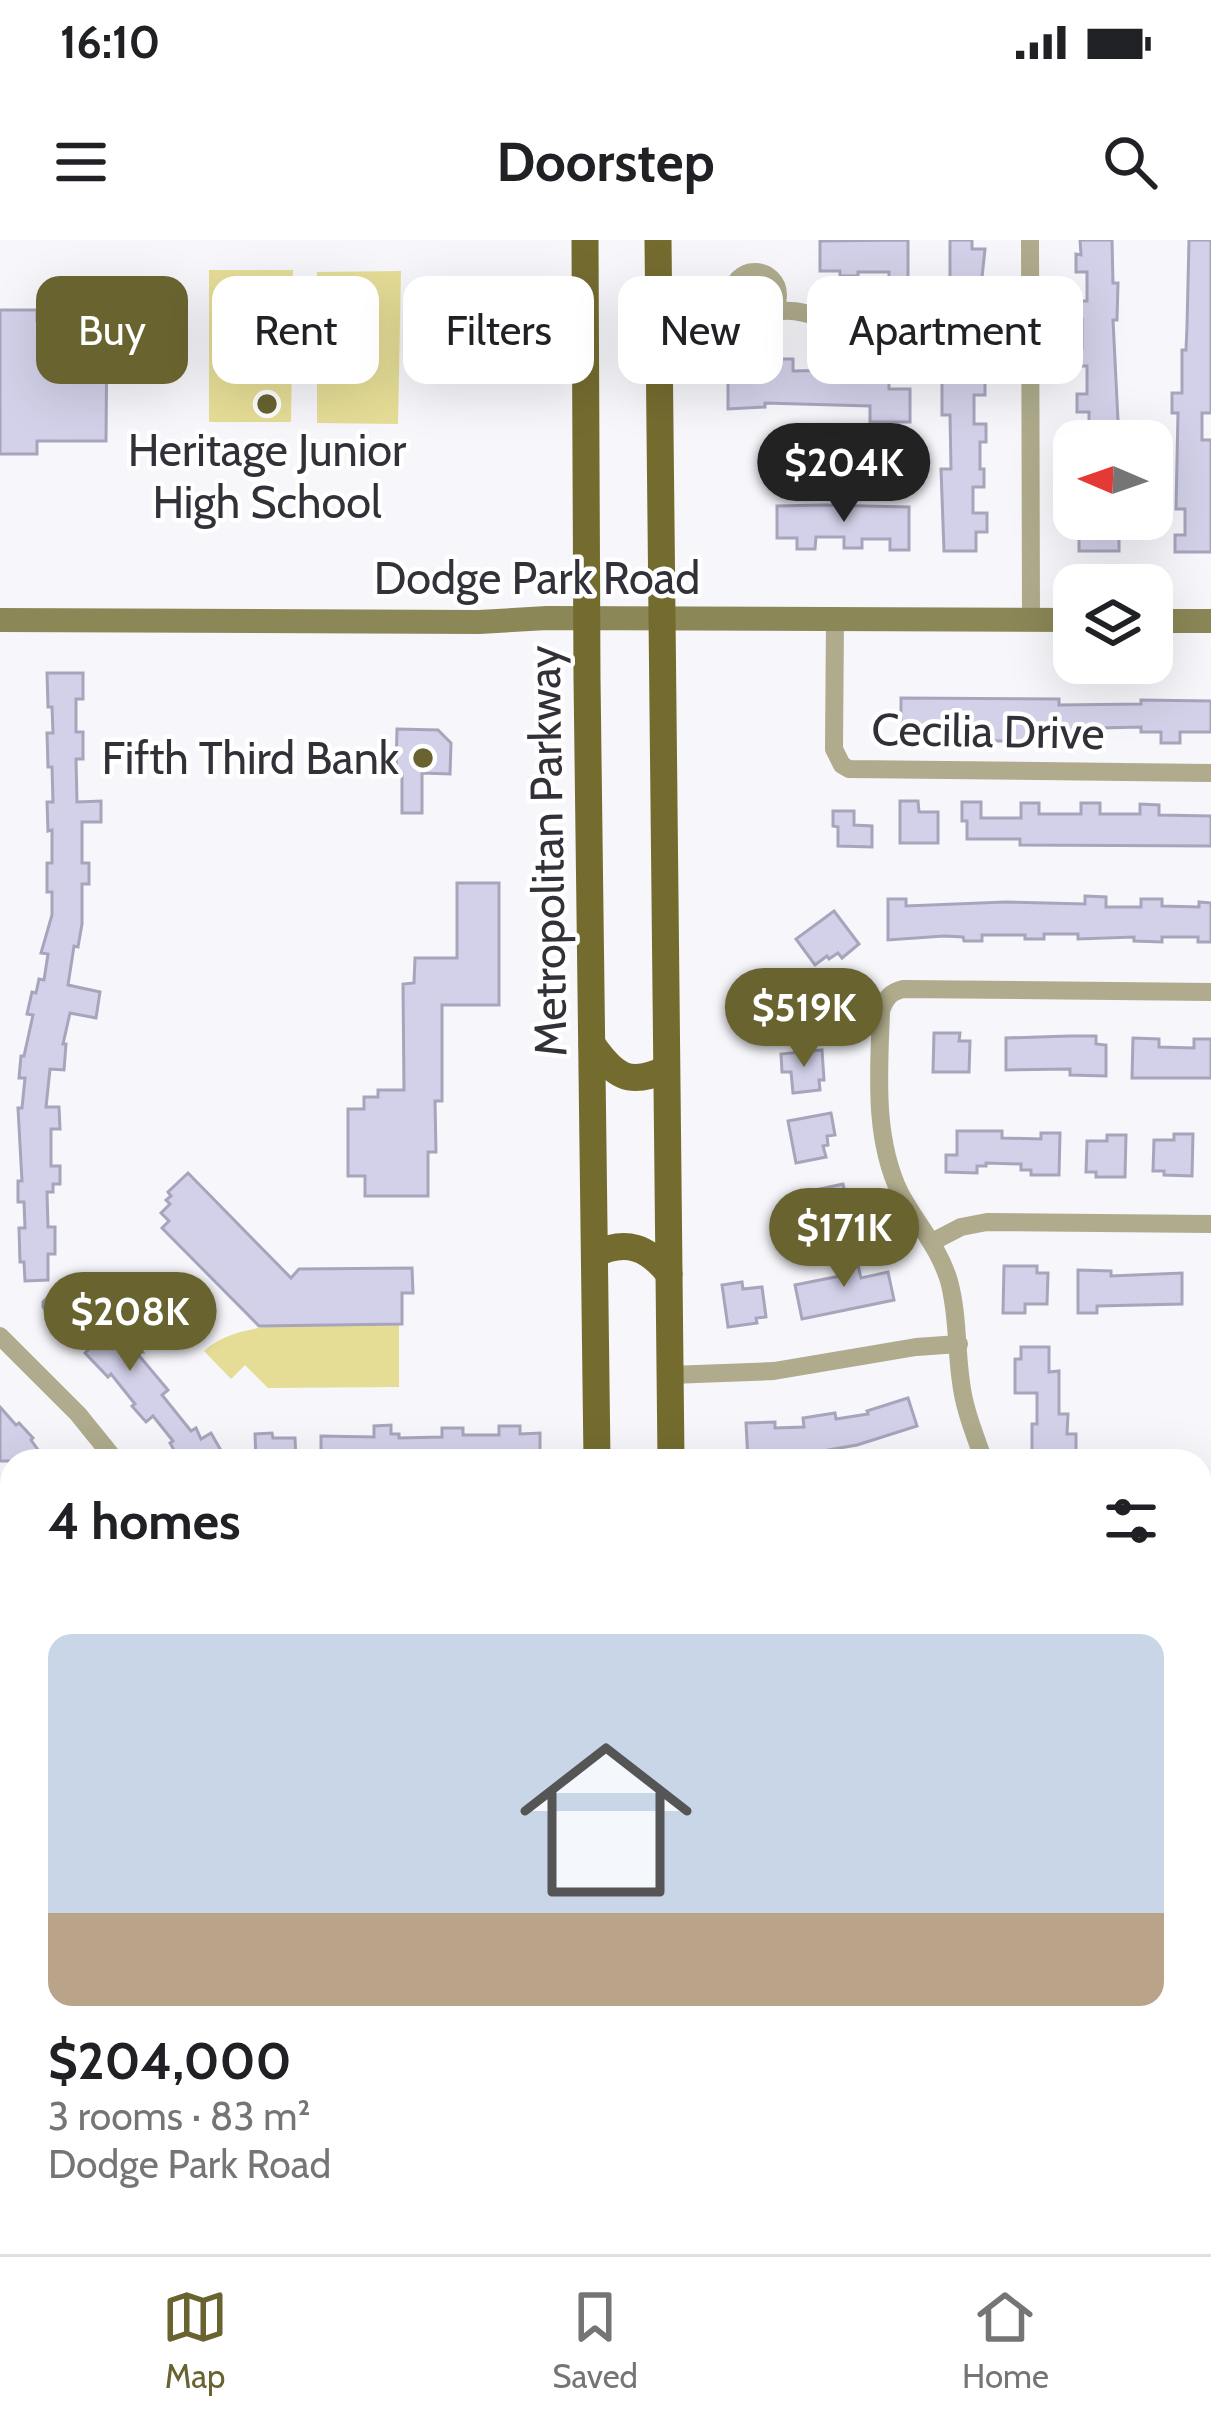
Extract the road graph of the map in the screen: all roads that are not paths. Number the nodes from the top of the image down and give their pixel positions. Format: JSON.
{"nodes":[{"id":1,"x":585,"y":240,"type":"edge"},
{"id":2,"x":658,"y":240,"type":"edge"},
{"id":3,"x":1030,"y":240,"type":"edge"},
{"id":4,"x":1030,"y":276,"type":"edge"},
{"id":5,"x":783,"y":295,"type":"edge"},
{"id":6,"x":783,"y":310,"type":"edge"},
{"id":7,"x":797,"y":310,"type":"junction"},
{"id":8,"x":807,"y":313,"type":"edge"},
{"id":9,"x":1030,"y":384,"type":"edge"},
{"id":10,"x":586,"y":618,"type":"junction"},
{"id":11,"x":661,"y":618,"type":"junction"},
{"id":12,"x":835,"y":619,"type":"junction"},
{"id":13,"x":0,"y":620,"type":"edge"},
{"id":14,"x":1031,"y":620,"type":"junction"},
{"id":15,"x":1053,"y":620,"type":"edge"},
{"id":16,"x":1173,"y":621,"type":"edge"},
{"id":17,"x":1211,"y":621,"type":"edge"},
{"id":18,"x":1211,"y":773,"type":"edge"},
{"id":19,"x":1211,"y":992,"type":"edge"},
{"id":20,"x":592,"y":1044,"type":"junction"},
{"id":21,"x":666,"y":1070,"type":"junction"},
{"id":22,"x":1211,"y":1224,"type":"edge"},
{"id":23,"x":932,"y":1242,"type":"junction"},
{"id":24,"x":595,"y":1254,"type":"junction"},
{"id":25,"x":669,"y":1274,"type":"junction"},
{"id":26,"x":0,"y":1336,"type":"edge"},
{"id":27,"x":958,"y":1345,"type":"junction"},
{"id":28,"x":670,"y":1375,"type":"junction"},
{"id":29,"x":106,"y":1449,"type":"edge"},
{"id":30,"x":598,"y":1449,"type":"edge"},
{"id":31,"x":671,"y":1449,"type":"edge"},
{"id":32,"x":980,"y":1449,"type":"edge"}],
"edges":[{"from":1,"to":10,"type":"main road","name":"Metropolitan Parkway"},
{"from":2,"to":11,"type":"main road"},
{"from":3,"to":4,"type":"street"},
{"from":5,"to":7,"type":"street"},
{"from":6,"to":7,"type":"street"},
{"from":7,"to":8,"type":"street"},
{"from":9,"to":14,"type":"street"},
{"from":10,"to":11,"type":"street","name":"Dodge Park Road"},
{"from":10,"to":13,"type":"street","name":"Dodge Park Road"},
{"from":10,"to":20,"type":"main road","name":"Metropolitan Parkway"},
{"from":11,"to":12,"type":"street","name":"Dodge Park Road"},
{"from":11,"to":21,"type":"main road"},
{"from":12,"to":14,"type":"street","name":"Dodge Park Road"},
{"from":12,"to":18,"type":"street","name":"Cecilia Drive"},
{"from":14,"to":15,"type":"street","name":"Dodge Park Road"},
{"from":16,"to":17,"type":"street"},
{"from":19,"to":23,"type":"street"},
{"from":20,"to":21,"type":"main road"},
{"from":20,"to":24,"type":"main road","name":"Metropolitan Parkway"},
{"from":21,"to":25,"type":"main road"},
{"from":22,"to":23,"type":"street"},
{"from":23,"to":27,"type":"street"},
{"from":24,"to":25,"type":"main road"},
{"from":24,"to":30,"type":"main road","name":"Metropolitan Parkway"},
{"from":25,"to":28,"type":"main road"},
{"from":26,"to":29,"type":"street"},
{"from":27,"to":28,"type":"street"},
{"from":27,"to":32,"type":"street"},
{"from":28,"to":31,"type":"main road"}]}
